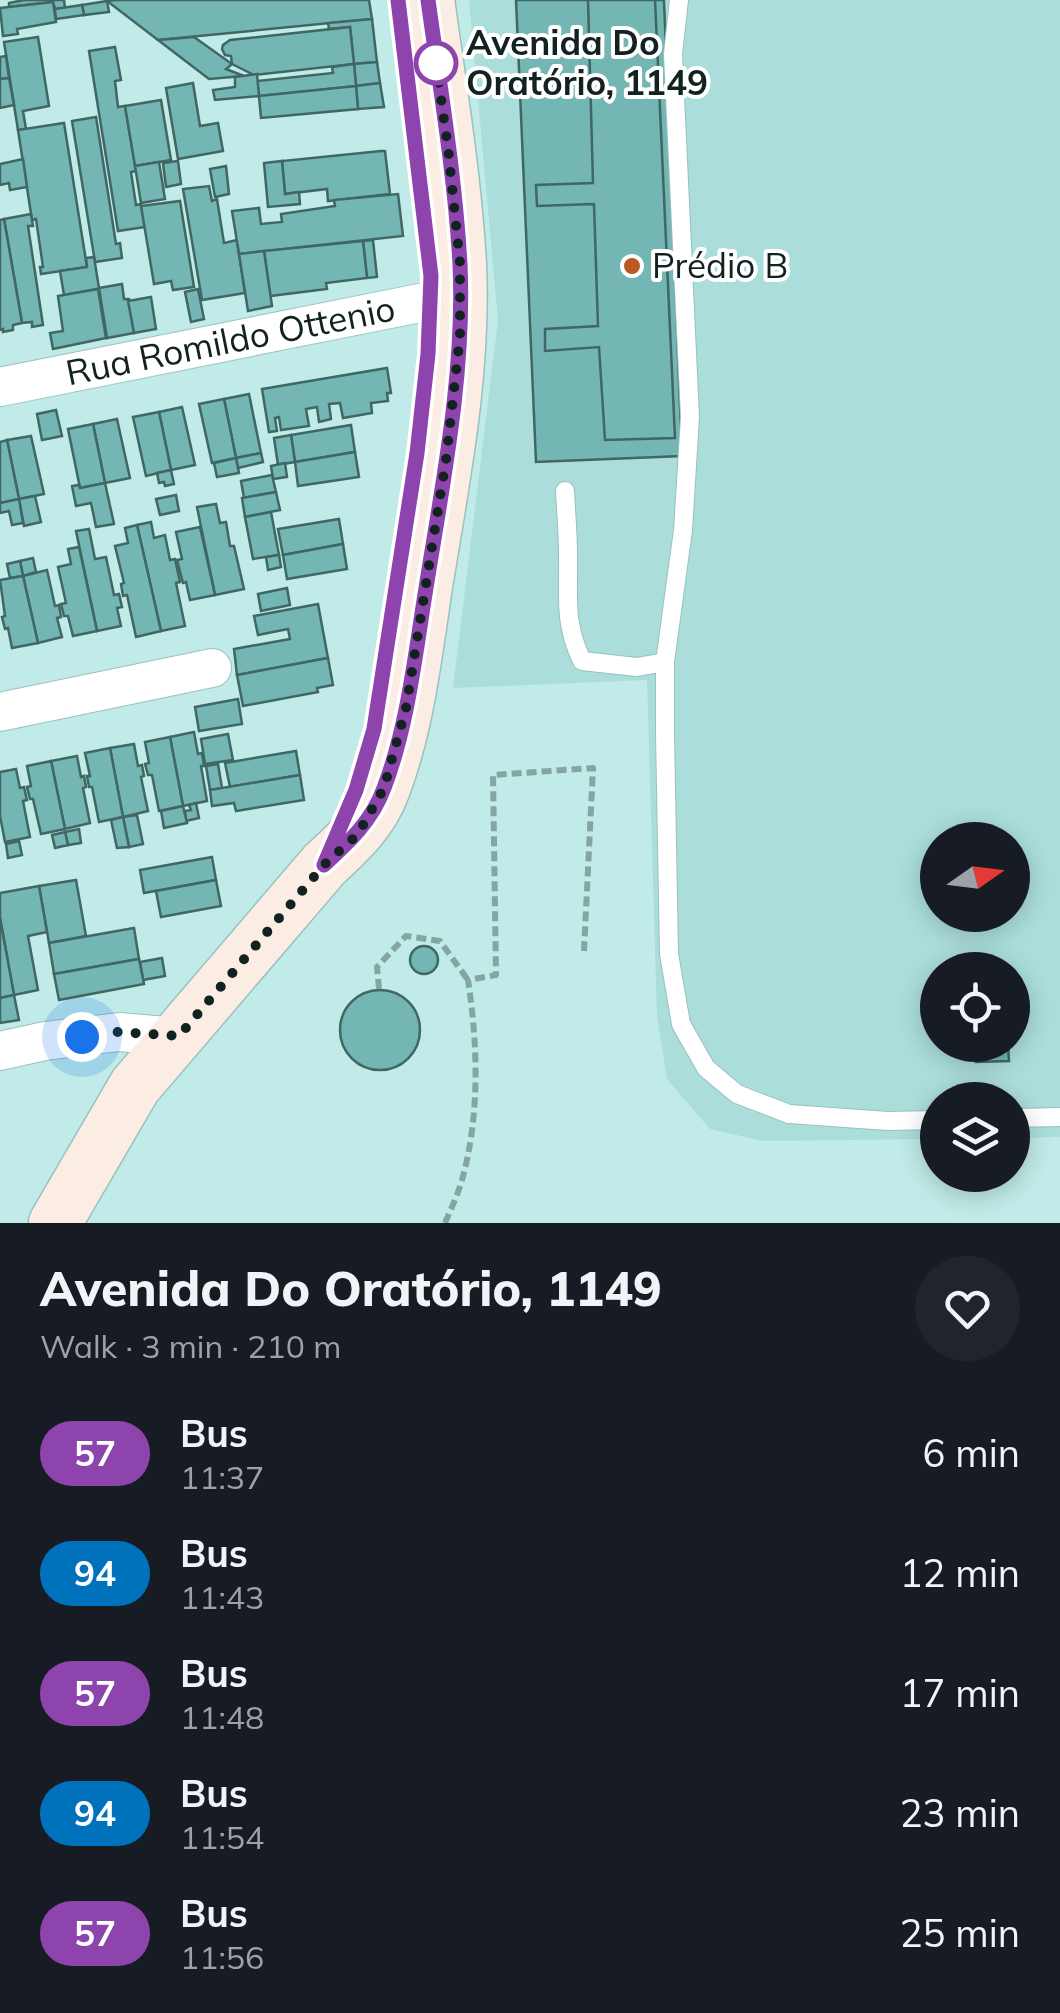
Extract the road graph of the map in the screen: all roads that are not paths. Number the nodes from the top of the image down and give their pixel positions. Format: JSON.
{"nodes":[{"id":1,"x":398,"y":0,"type":"edge"},
{"id":2,"x":428,"y":0,"type":"edge"},
{"id":3,"x":679,"y":0,"type":"edge"},
{"id":4,"x":446,"y":298,"type":"junction"},
{"id":5,"x":0,"y":387,"type":"edge"},
{"id":6,"x":565,"y":491,"type":"dead end"},
{"id":7,"x":665,"y":662,"type":"junction"},
{"id":8,"x":212,"y":668,"type":"dead end"},
{"id":9,"x":0,"y":712,"type":"edge"},
{"id":10,"x":179,"y":1036,"type":"junction"},
{"id":11,"x":0,"y":1051,"type":"edge"},
{"id":12,"x":1030,"y":1118,"type":"edge"},
{"id":13,"x":1060,"y":1118,"type":"edge"},
{"id":14,"x":920,"y":1120,"type":"edge"},
{"id":15,"x":55,"y":1223,"type":"edge"}],
"edges":[{"from":1,"to":4,"type":"main road"},
{"from":2,"to":4,"type":"main road"},
{"from":3,"to":7,"type":"lane"},
{"from":4,"to":5,"type":"street","name":"Rua Romildo Ottenio"},
{"from":4,"to":10,"type":"main road"},
{"from":6,"to":7,"type":"lane"},
{"from":7,"to":14,"type":"lane"},
{"from":8,"to":9,"type":"street"},
{"from":10,"to":11,"type":"street"},
{"from":10,"to":15,"type":"main road"},
{"from":12,"to":13,"type":"lane"}]}
